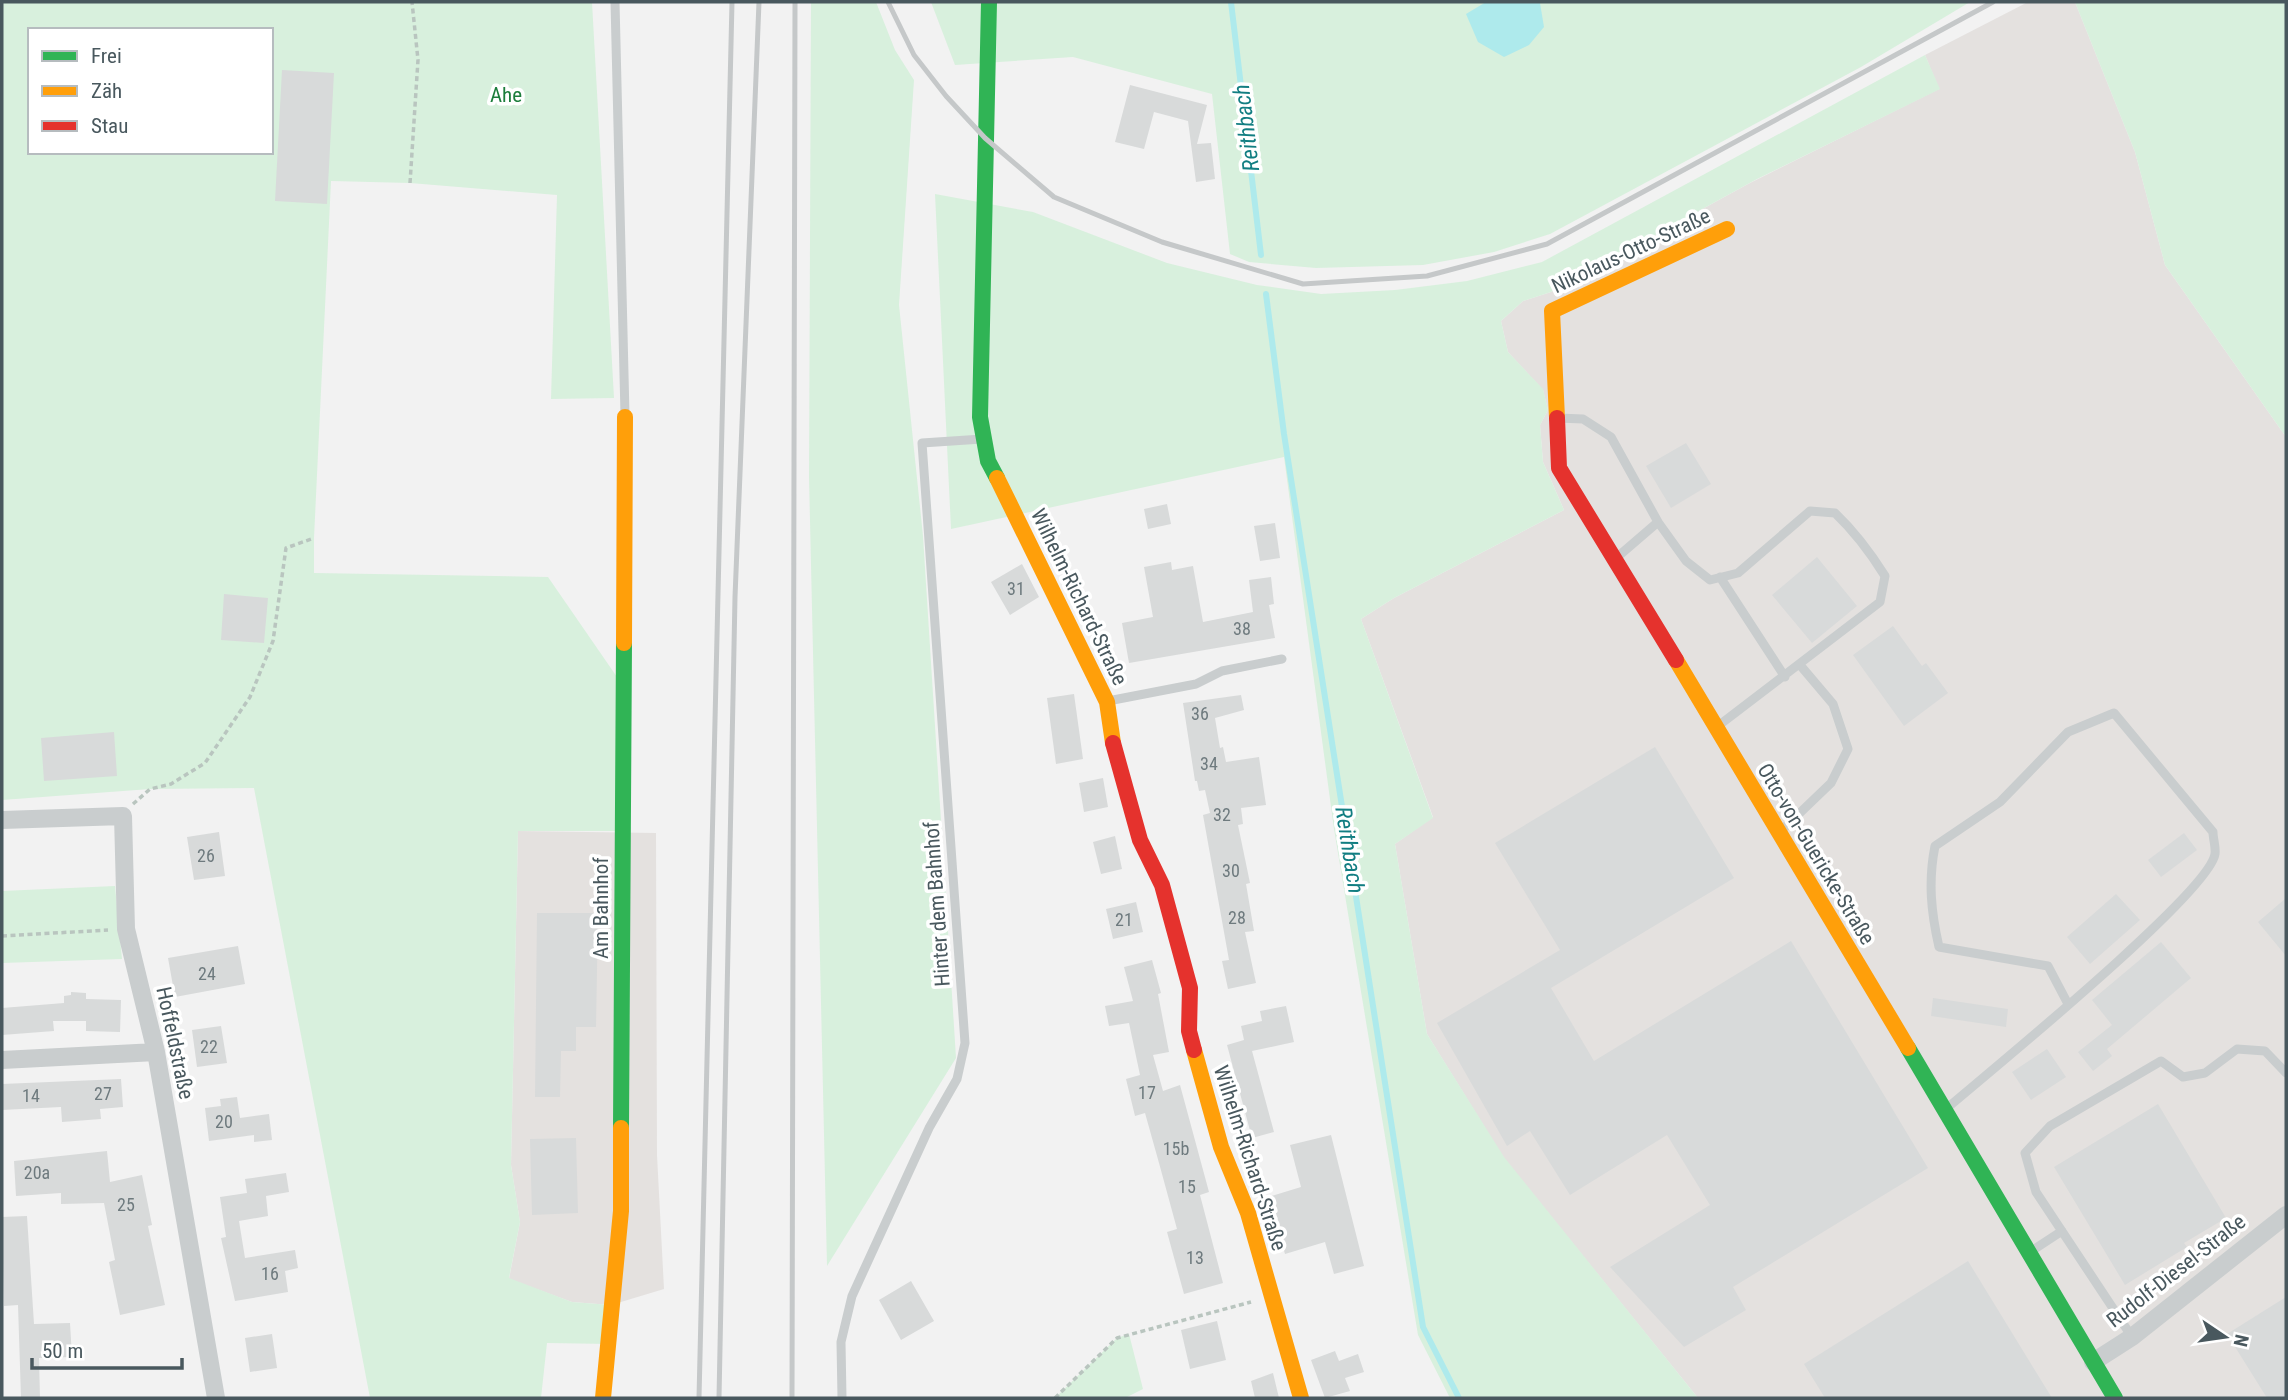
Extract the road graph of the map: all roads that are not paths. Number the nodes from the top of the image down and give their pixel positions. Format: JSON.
{"nodes":[{"id":1,"x":615,"y":2,"type":"edge"},
{"id":2,"x":989,"y":2,"type":"edge"},
{"id":3,"x":1727,"y":229,"type":"dead end"},
{"id":4,"x":1552,"y":311,"type":"joint"},
{"id":5,"x":625,"y":417,"type":"joint"},
{"id":6,"x":1558,"y":418,"type":"junction"},
{"id":7,"x":982,"y":439,"type":"junction"},
{"id":8,"x":1658,"y":522,"type":"junction"},
{"id":9,"x":1614,"y":560,"type":"junction"},
{"id":10,"x":1720,"y":577,"type":"junction"},
{"id":11,"x":1282,"y":659,"type":"dead end"},
{"id":12,"x":1800,"y":665,"type":"junction"},
{"id":13,"x":1785,"y":677,"type":"junction"},
{"id":14,"x":1107,"y":702,"type":"junction"},
{"id":15,"x":1715,"y":729,"type":"junction"},
{"id":16,"x":2,"y":820,"type":"edge"},
{"id":17,"x":1780,"y":832,"type":"junction"},
{"id":18,"x":2068,"y":1004,"type":"junction"},
{"id":19,"x":156,"y":1052,"type":"junction"},
{"id":20,"x":2,"y":1060,"type":"edge"},
{"id":21,"x":2286,"y":1073,"type":"edge"},
{"id":22,"x":1944,"y":1111,"type":"junction"},
{"id":23,"x":2286,"y":1215,"type":"edge"},
{"id":24,"x":2062,"y":1231,"type":"junction"},
{"id":25,"x":2029,"y":1253,"type":"junction"},
{"id":26,"x":2132,"y":1337,"type":"junction"},
{"id":27,"x":2093,"y":1362,"type":"junction"},
{"id":28,"x":216,"y":1398,"type":"edge"},
{"id":29,"x":603,"y":1398,"type":"edge"},
{"id":30,"x":842,"y":1398,"type":"edge"},
{"id":31,"x":1301,"y":1398,"type":"edge"},
{"id":32,"x":2115,"y":1398,"type":"edge"}],
"edges":[{"from":1,"to":5,"type":"lane"},
{"from":2,"to":7,"type":"street","name":"Wilhelm-Richard-Straße"},
{"from":3,"to":4,"type":"street","name":"Nikolaus-Otto-Straße"},
{"from":4,"to":6,"type":"street","name":"Otto-von-Guericke-Straße"},
{"from":5,"to":29,"type":"street","name":"Am Bahnhof"},
{"from":6,"to":8,"type":"lane"},
{"from":6,"to":9,"type":"street","name":"Otto-von-Guericke-Straße"},
{"from":7,"to":14,"type":"street","name":"Wilhelm-Richard-Straße"},
{"from":7,"to":30,"type":"lane","name":"Hinter dem Bahnhof"},
{"from":8,"to":9,"type":"lane"},
{"from":8,"to":10,"type":"lane"},
{"from":9,"to":15,"type":"street","name":"Otto-von-Guericke-Straße"},
{"from":10,"to":12,"type":"lane"},
{"from":10,"to":13,"type":"lane"},
{"from":11,"to":14,"type":"lane"},
{"from":12,"to":13,"type":"lane"},
{"from":12,"to":17,"type":"lane"},
{"from":13,"to":15,"type":"lane"},
{"from":14,"to":31,"type":"street","name":"Wilhelm-Richard-Straße"},
{"from":15,"to":17,"type":"street","name":"Otto-von-Guericke-Straße"},
{"from":16,"to":19,"type":"street","name":"Hoffeldstraße"},
{"from":17,"to":22,"type":"street","name":"Otto-von-Guericke-Straße"},
{"from":18,"to":18,"type":"lane"},
{"from":18,"to":22,"type":"lane"},
{"from":19,"to":20,"type":"street"},
{"from":19,"to":28,"type":"street","name":"Hoffeldstraße"},
{"from":21,"to":24,"type":"lane"},
{"from":22,"to":25,"type":"street","name":"Otto-von-Guericke-Straße"},
{"from":23,"to":26,"type":"street","name":"Rudolf-Diesel-Straße"},
{"from":24,"to":25,"type":"lane"},
{"from":24,"to":26,"type":"lane"},
{"from":25,"to":27,"type":"street","name":"Otto-von-Guericke-Straße"},
{"from":26,"to":27,"type":"street","name":"Rudolf-Diesel-Straße"},
{"from":27,"to":32,"type":"street","name":"Otto-von-Guericke-Straße"}]}
